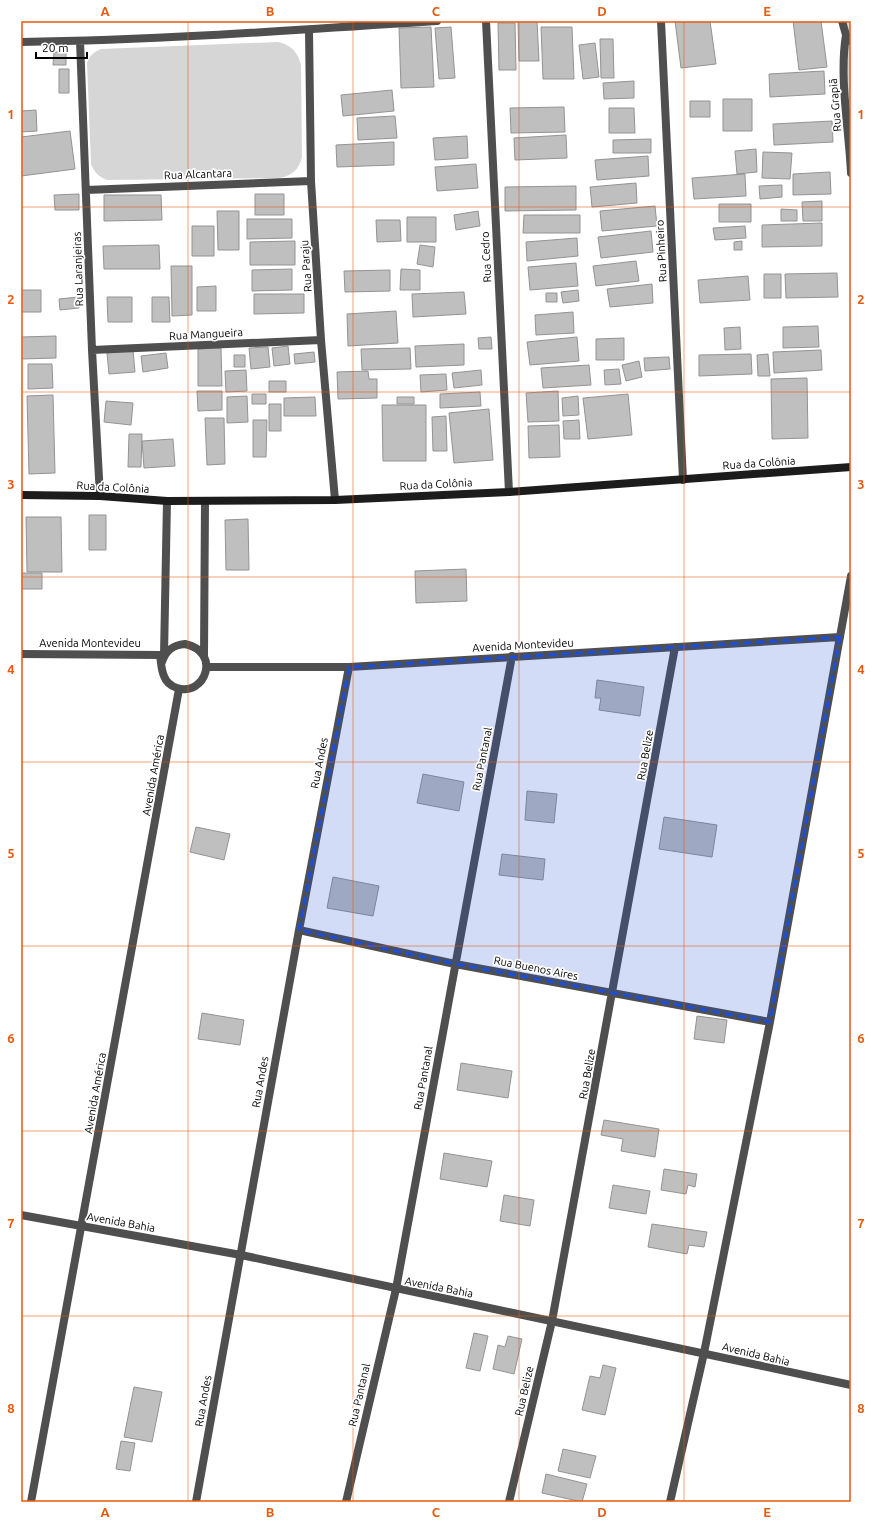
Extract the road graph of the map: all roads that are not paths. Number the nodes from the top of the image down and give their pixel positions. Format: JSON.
{"nodes":[{"id":1,"x":437,"y":21,"type":"edge"},
{"id":2,"x":486,"y":21,"type":"edge"},
{"id":3,"x":661,"y":21,"type":"edge"},
{"id":4,"x":842,"y":21,"type":"edge"},
{"id":5,"x":309,"y":30,"type":"junction"},
{"id":6,"x":849,"y":38,"type":"edge"},
{"id":7,"x":80,"y":41,"type":"junction"},
{"id":8,"x":21,"y":42,"type":"edge"},
{"id":9,"x":850,"y":145,"type":"edge"},
{"id":10,"x":851,"y":173,"type":"edge"},
{"id":11,"x":311,"y":181,"type":"junction"},
{"id":12,"x":86,"y":190,"type":"junction"},
{"id":13,"x":322,"y":340,"type":"junction"},
{"id":14,"x":92,"y":350,"type":"junction"},
{"id":15,"x":851,"y":468,"type":"edge"},
{"id":16,"x":683,"y":480,"type":"junction"},
{"id":17,"x":509,"y":492,"type":"junction"},
{"id":18,"x":21,"y":496,"type":"edge"},
{"id":19,"x":100,"y":496,"type":"junction"},
{"id":20,"x":335,"y":500,"type":"junction"},
{"id":21,"x":167,"y":501,"type":"junction"},
{"id":22,"x":205,"y":501,"type":"junction"},
{"id":23,"x":851,"y":576,"type":"edge"},
{"id":24,"x":840,"y":638,"type":"junction"},
{"id":25,"x":675,"y":647,"type":"junction"},
{"id":26,"x":21,"y":654,"type":"edge"},
{"id":27,"x":162,"y":655,"type":"junction"},
{"id":28,"x":204,"y":656,"type":"junction"},
{"id":29,"x":512,"y":656,"type":"junction"},
{"id":30,"x":207,"y":667,"type":"junction"},
{"id":31,"x":349,"y":667,"type":"junction"},
{"id":32,"x":179,"y":689,"type":"junction"},
{"id":33,"x":299,"y":930,"type":"junction"},
{"id":34,"x":455,"y":964,"type":"junction"},
{"id":35,"x":612,"y":994,"type":"junction"},
{"id":36,"x":770,"y":1022,"type":"junction"},
{"id":37,"x":21,"y":1215,"type":"edge"},
{"id":38,"x":82,"y":1226,"type":"junction"},
{"id":39,"x":241,"y":1255,"type":"junction"},
{"id":40,"x":396,"y":1289,"type":"junction"},
{"id":41,"x":552,"y":1321,"type":"junction"},
{"id":42,"x":704,"y":1353,"type":"junction"},
{"id":43,"x":851,"y":1385,"type":"edge"},
{"id":44,"x":31,"y":1502,"type":"edge"},
{"id":45,"x":196,"y":1502,"type":"edge"},
{"id":46,"x":346,"y":1502,"type":"edge"},
{"id":47,"x":509,"y":1502,"type":"edge"},
{"id":48,"x":670,"y":1502,"type":"edge"}],
"edges":[{"from":1,"to":5,"type":"street"},
{"from":2,"to":17,"type":"street","name":"Rua Cedro"},
{"from":3,"to":16,"type":"street","name":"Rua Pinheiro"},
{"from":4,"to":6,"type":"street"},
{"from":5,"to":7,"type":"street"},
{"from":5,"to":11,"type":"street","name":"Rua Paraju"},
{"from":6,"to":9,"type":"street","name":"Rua Grapiã"},
{"from":7,"to":8,"type":"street"},
{"from":7,"to":12,"type":"street","name":"Rua Laranjeiras"},
{"from":9,"to":10,"type":"street","name":"Rua Grapiã"},
{"from":11,"to":12,"type":"street","name":"Rua Alcantara"},
{"from":11,"to":13,"type":"street","name":"Rua Paraju"},
{"from":12,"to":14,"type":"street","name":"Rua Laranjeiras"},
{"from":13,"to":14,"type":"street","name":"Rua Mangueira"},
{"from":13,"to":20,"type":"street","name":"Rua Paraju"},
{"from":14,"to":19,"type":"street","name":"Rua Laranjeiras"},
{"from":15,"to":16,"type":"main road","name":"Rua da Colônia"},
{"from":16,"to":17,"type":"main road","name":"Rua da Colônia"},
{"from":17,"to":20,"type":"main road","name":"Rua da Colônia"},
{"from":18,"to":19,"type":"main road","name":"Rua da Colônia"},
{"from":19,"to":21,"type":"main road","name":"Rua da Colônia"},
{"from":20,"to":22,"type":"main road","name":"Rua da Colônia"},
{"from":21,"to":22,"type":"main road","name":"Rua da Colônia"},
{"from":21,"to":27,"type":"street"},
{"from":22,"to":28,"type":"street"},
{"from":23,"to":24,"type":"street"},
{"from":24,"to":25,"type":"street","name":"Avenida Montevideu"},
{"from":24,"to":36,"type":"street"},
{"from":25,"to":29,"type":"street","name":"Avenida Montevideu"},
{"from":25,"to":35,"type":"street","name":"Rua Belize"},
{"from":26,"to":27,"type":"street","name":"Avenida Montevideu"},
{"from":27,"to":28,"type":"street"},
{"from":27,"to":32,"type":"street"},
{"from":28,"to":30,"type":"street"},
{"from":29,"to":31,"type":"street","name":"Avenida Montevideu"},
{"from":29,"to":34,"type":"street","name":"Rua Pantanal"},
{"from":30,"to":31,"type":"street","name":"Avenida Montevideu"},
{"from":30,"to":32,"type":"street"},
{"from":31,"to":33,"type":"street","name":"Rua Andes"},
{"from":32,"to":38,"type":"street","name":"Avenida América"},
{"from":33,"to":34,"type":"street","name":"Rua Buenos Aires"},
{"from":33,"to":39,"type":"street","name":"Rua Andes"},
{"from":34,"to":35,"type":"street","name":"Rua Buenos Aires"},
{"from":34,"to":40,"type":"street","name":"Rua Pantanal"},
{"from":35,"to":36,"type":"street","name":"Rua Buenos Aires"},
{"from":35,"to":41,"type":"street","name":"Rua Belize"},
{"from":36,"to":42,"type":"street"},
{"from":37,"to":38,"type":"street","name":"Avenida Bahia"},
{"from":38,"to":39,"type":"street","name":"Avenida Bahia"},
{"from":38,"to":44,"type":"street","name":"Avenida América"},
{"from":39,"to":40,"type":"street","name":"Avenida Bahia"},
{"from":39,"to":45,"type":"street","name":"Rua Andes"},
{"from":40,"to":41,"type":"street","name":"Avenida Bahia"},
{"from":40,"to":46,"type":"street","name":"Rua Pantanal"},
{"from":41,"to":42,"type":"street","name":"Avenida Bahia"},
{"from":41,"to":47,"type":"street","name":"Rua Belize"},
{"from":42,"to":43,"type":"street","name":"Avenida Bahia"},
{"from":42,"to":48,"type":"street"}]}
